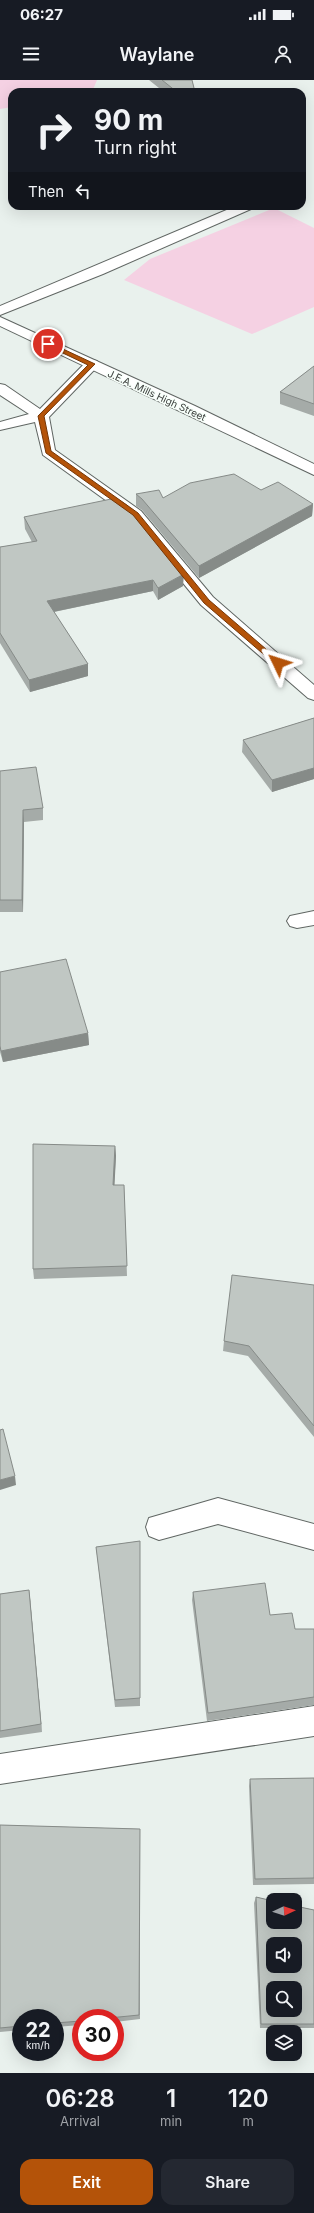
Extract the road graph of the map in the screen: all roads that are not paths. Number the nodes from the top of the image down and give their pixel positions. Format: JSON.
{"nodes":[{"id":1,"x":238,"y":210,"type":"edge"},
{"id":2,"x":1,"y":321,"type":"edge"},
{"id":3,"x":92,"y":364,"type":"junction"},
{"id":4,"x":0,"y":388,"type":"edge"},
{"id":5,"x":41,"y":416,"type":"junction"},
{"id":6,"x":0,"y":426,"type":"edge"},
{"id":7,"x":314,"y":470,"type":"edge"},
{"id":8,"x":314,"y":694,"type":"edge"},
{"id":9,"x":159,"y":1527,"type":"dead end"},
{"id":10,"x":314,"y":1537,"type":"edge"},
{"id":11,"x":314,"y":1721,"type":"edge"},
{"id":12,"x":0,"y":1769,"type":"edge"}],
"edges":[{"from":1,"to":2,"type":"main road"},
{"from":2,"to":3,"type":"main road","name":"J.E.A. Mills High Street"},
{"from":3,"to":5,"type":"main road"},
{"from":3,"to":7,"type":"main road","name":"J.E.A. Mills High Street"},
{"from":4,"to":5,"type":"main road"},
{"from":5,"to":6,"type":"main road"},
{"from":5,"to":8,"type":"main road"},
{"from":9,"to":10,"type":"main road"},
{"from":11,"to":12,"type":"main road"}]}
